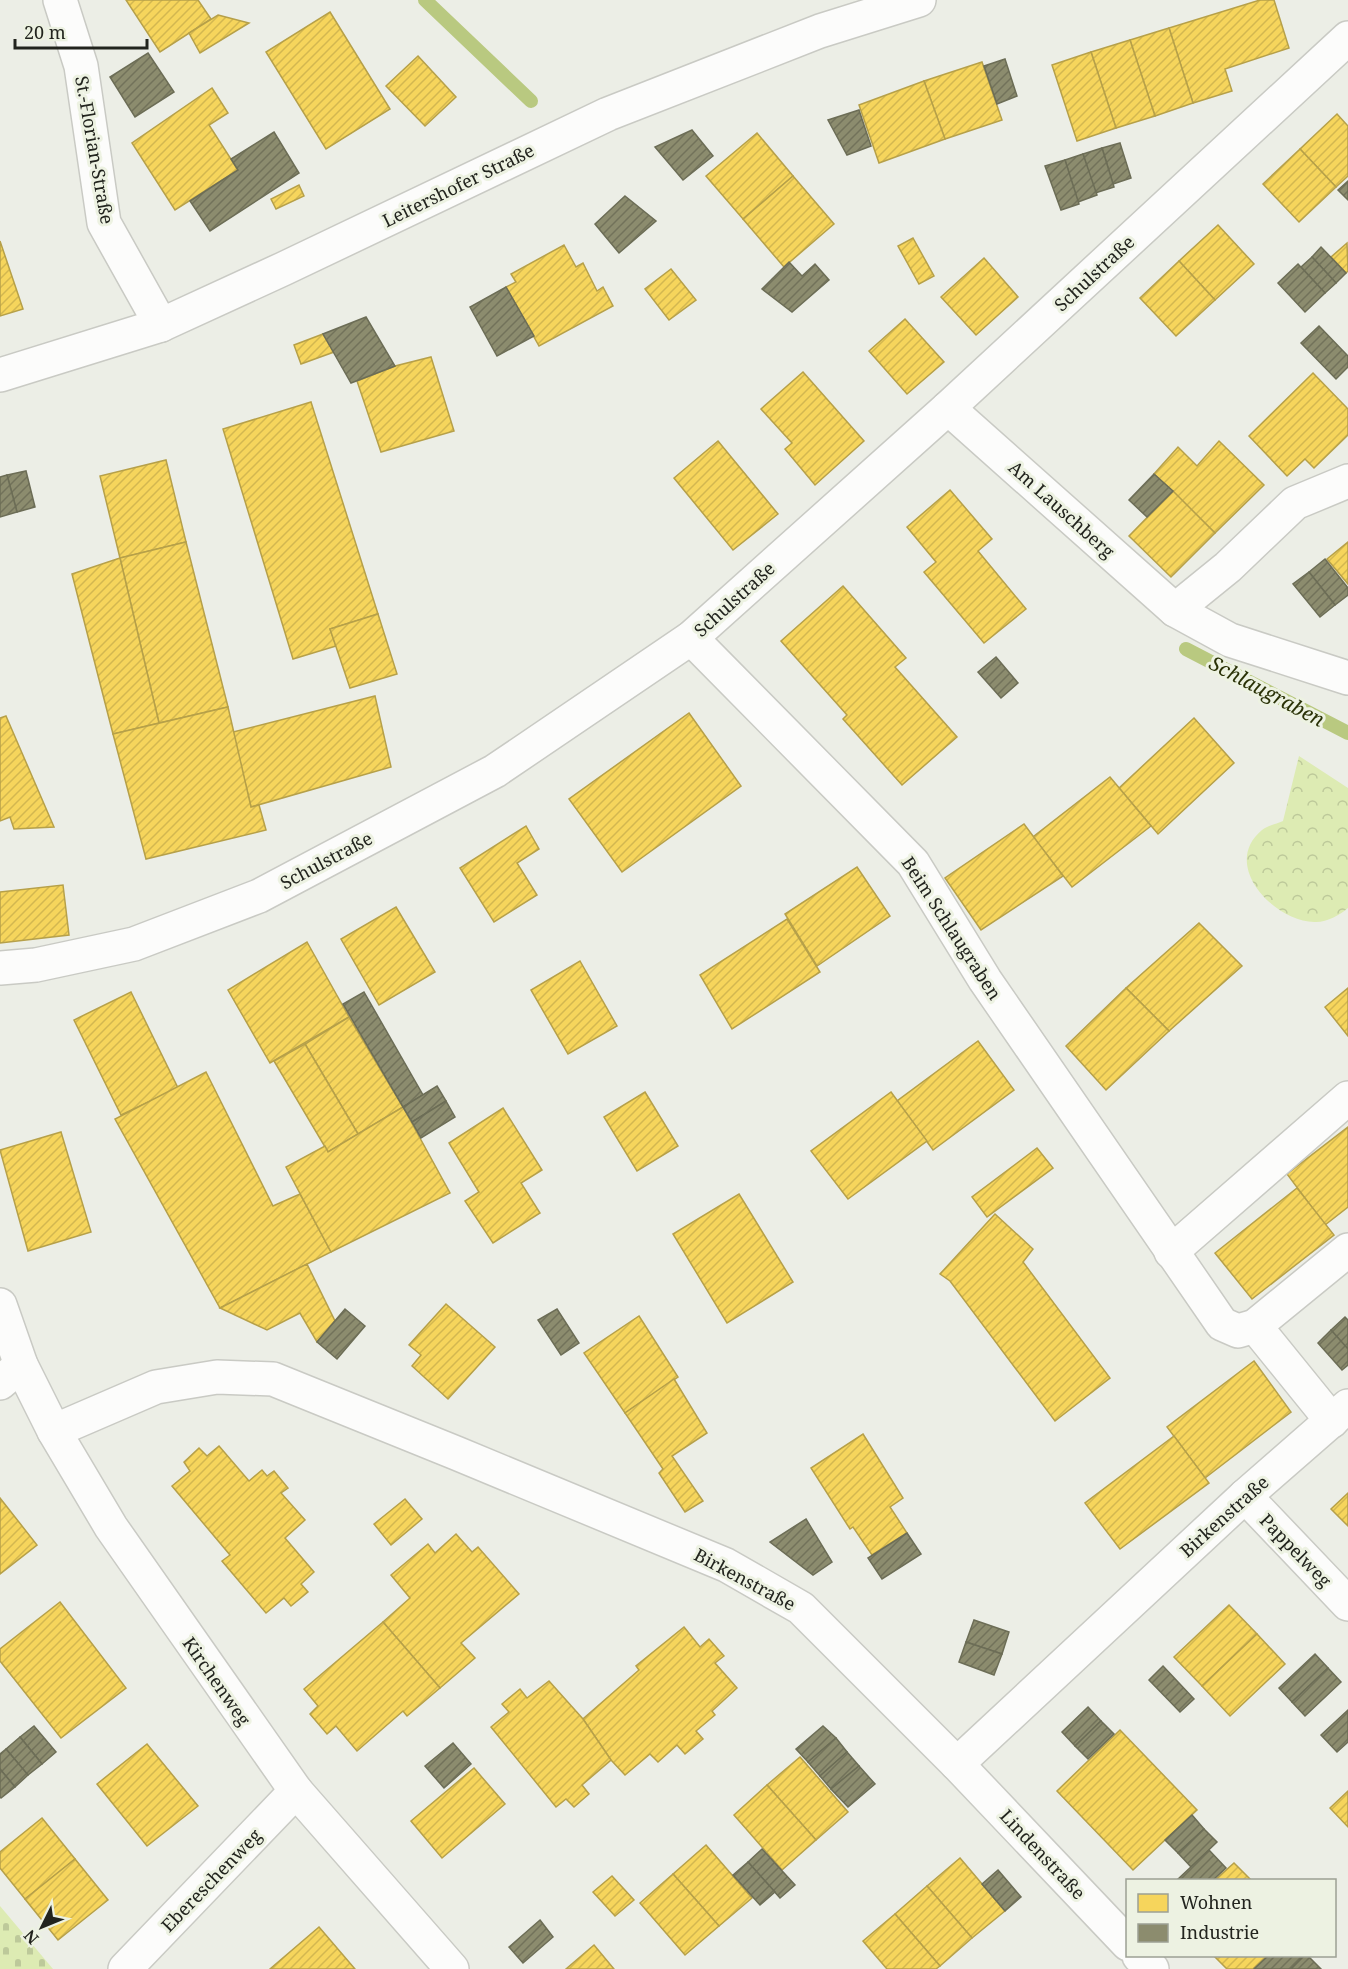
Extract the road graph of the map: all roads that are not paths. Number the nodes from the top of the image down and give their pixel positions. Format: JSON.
{"nodes":[{"id":1,"x":60,"y":0,"type":"edge"},
{"id":2,"x":919,"y":0,"type":"edge"},
{"id":3,"x":1348,"y":38,"type":"edge"},
{"id":4,"x":161,"y":325,"type":"junction"},
{"id":5,"x":0,"y":375,"type":"edge"},
{"id":6,"x":948,"y":408,"type":"junction"},
{"id":7,"x":1348,"y":481,"type":"edge"},
{"id":8,"x":1175,"y":610,"type":"junction"},
{"id":9,"x":691,"y":638,"type":"junction"},
{"id":10,"x":1348,"y":678,"type":"edge"},
{"id":11,"x":0,"y":968,"type":"edge"},
{"id":12,"x":1348,"y":1098,"type":"edge"},
{"id":13,"x":1348,"y":1250,"type":"edge"},
{"id":14,"x":1171,"y":1252,"type":"junction"},
{"id":15,"x":0,"y":1305,"type":"edge"},
{"id":16,"x":1246,"y":1329,"type":"junction"},
{"id":17,"x":11,"y":1374,"type":"edge"},
{"id":18,"x":1340,"y":1414,"type":"edge"},
{"id":19,"x":54,"y":1431,"type":"junction"},
{"id":20,"x":1245,"y":1496,"type":"junction"},
{"id":21,"x":1348,"y":1604,"type":"edge"},
{"id":22,"x":957,"y":1764,"type":"junction"},
{"id":23,"x":296,"y":1791,"type":"junction"},
{"id":24,"x":1126,"y":1942,"type":"edge"},
{"id":25,"x":1140,"y":1957,"type":"edge"},
{"id":26,"x":125,"y":1969,"type":"edge"},
{"id":27,"x":452,"y":1969,"type":"edge"},
{"id":28,"x":1152,"y":1969,"type":"edge"}],
"edges":[{"from":1,"to":4,"type":"street","name":"St.-Florian-Straße"},
{"from":2,"to":4,"type":"street","name":"Leitershofer Straße"},
{"from":3,"to":6,"type":"street","name":"Schulstraße"},
{"from":4,"to":5,"type":"street","name":"Leitershofer Straße"},
{"from":6,"to":8,"type":"street","name":"Am Lauschberg"},
{"from":6,"to":9,"type":"street","name":"Schulstraße"},
{"from":7,"to":8,"type":"street"},
{"from":8,"to":10,"type":"street","name":"Am Lauschberg"},
{"from":9,"to":11,"type":"street","name":"Schulstraße"},
{"from":9,"to":14,"type":"street","name":"Beim Schlaugraben"},
{"from":12,"to":14,"type":"street"},
{"from":13,"to":16,"type":"street"},
{"from":14,"to":16,"type":"street","name":"Beim Schlaugraben"},
{"from":15,"to":17,"type":"street","name":"Kirchenweg"},
{"from":16,"to":18,"type":"street","name":"Beim Schlaugraben"},
{"from":17,"to":19,"type":"street","name":"Kirchenweg"},
{"from":18,"to":20,"type":"street","name":"Birkenstraße"},
{"from":19,"to":22,"type":"street","name":"Birkenstraße"},
{"from":19,"to":23,"type":"street","name":"Kirchenweg"},
{"from":20,"to":21,"type":"street","name":"Pappelweg"},
{"from":20,"to":22,"type":"street","name":"Birkenstraße"},
{"from":22,"to":24,"type":"street","name":"Lindenstraße"},
{"from":23,"to":26,"type":"street","name":"Ebereschenweg"},
{"from":23,"to":27,"type":"street","name":"Kirchenweg"},
{"from":25,"to":28,"type":"street"}]}
